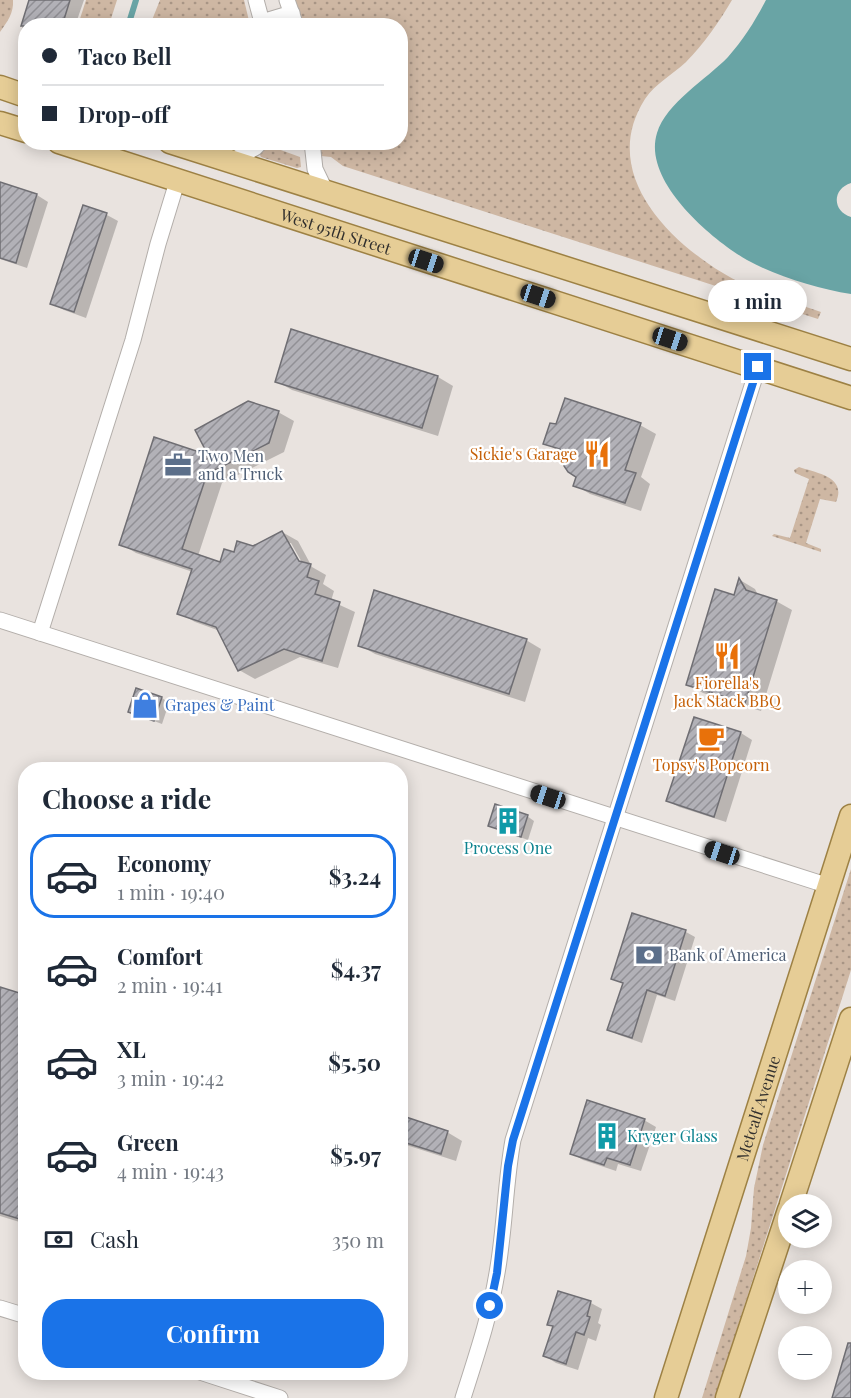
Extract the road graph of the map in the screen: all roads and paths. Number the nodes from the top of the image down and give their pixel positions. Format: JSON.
{"nodes":[{"id":1,"x":256,"y":0,"type":"edge"},
{"id":2,"x":261,"y":18,"type":"edge"},
{"id":3,"x":0,"y":87,"type":"edge"},
{"id":4,"x":18,"y":93,"type":"edge"},
{"id":5,"x":0,"y":123,"type":"edge"},
{"id":6,"x":18,"y":129,"type":"edge"},
{"id":7,"x":83,"y":150,"type":"edge"},
{"id":8,"x":194,"y":150,"type":"edge"},
{"id":9,"x":251,"y":150,"type":"edge"},
{"id":10,"x":313,"y":150,"type":"edge"},
{"id":11,"x":229,"y":162,"type":"junction"},
{"id":12,"x":177,"y":182,"type":"junction"},
{"id":13,"x":326,"y":192,"type":"junction"},
{"id":14,"x":851,"y":359,"type":"edge"},
{"id":15,"x":758,"y":367,"type":"junction"},
{"id":16,"x":851,"y":398,"type":"edge"},
{"id":17,"x":0,"y":620,"type":"edge"},
{"id":18,"x":40,"y":633,"type":"junction"},
{"id":19,"x":851,"y":816,"type":"edge"},
{"id":20,"x":615,"y":819,"type":"junction"},
{"id":21,"x":829,"y":886,"type":"junction"},
{"id":22,"x":851,"y":1018,"type":"edge"},
{"id":23,"x":794,"y":1194,"type":"edge"},
{"id":24,"x":778,"y":1243,"type":"edge"},
{"id":25,"x":0,"y":1308,"type":"edge"},
{"id":26,"x":18,"y":1314,"type":"edge"},
{"id":27,"x":225,"y":1380,"type":"edge"},
{"id":28,"x":280,"y":1398,"type":"edge"},
{"id":29,"x":463,"y":1398,"type":"edge"},
{"id":30,"x":666,"y":1398,"type":"edge"},
{"id":31,"x":727,"y":1398,"type":"edge"}],
"edges":[{"from":1,"to":2,"type":"street"},
{"from":3,"to":4,"type":"main road"},
{"from":5,"to":6,"type":"main road"},
{"from":7,"to":12,"type":"main road","name":"West 95th Street"},
{"from":8,"to":11,"type":"main road"},
{"from":9,"to":11,"type":"street"},
{"from":10,"to":13,"type":"street"},
{"from":11,"to":13,"type":"main road"},
{"from":12,"to":15,"type":"main road","name":"West 95th Street"},
{"from":12,"to":18,"type":"street"},
{"from":13,"to":14,"type":"main road"},
{"from":15,"to":16,"type":"main road","name":"West 95th Street"},
{"from":15,"to":20,"type":"street"},
{"from":17,"to":18,"type":"street"},
{"from":18,"to":20,"type":"street"},
{"from":19,"to":21,"type":"main road","name":"Metcalf Avenue"},
{"from":20,"to":21,"type":"street"},
{"from":20,"to":29,"type":"street"},
{"from":21,"to":30,"type":"main road","name":"Metcalf Avenue"},
{"from":22,"to":23,"type":"main road"},
{"from":24,"to":31,"type":"main road"},
{"from":25,"to":26,"type":"street"},
{"from":27,"to":28,"type":"street"}]}
